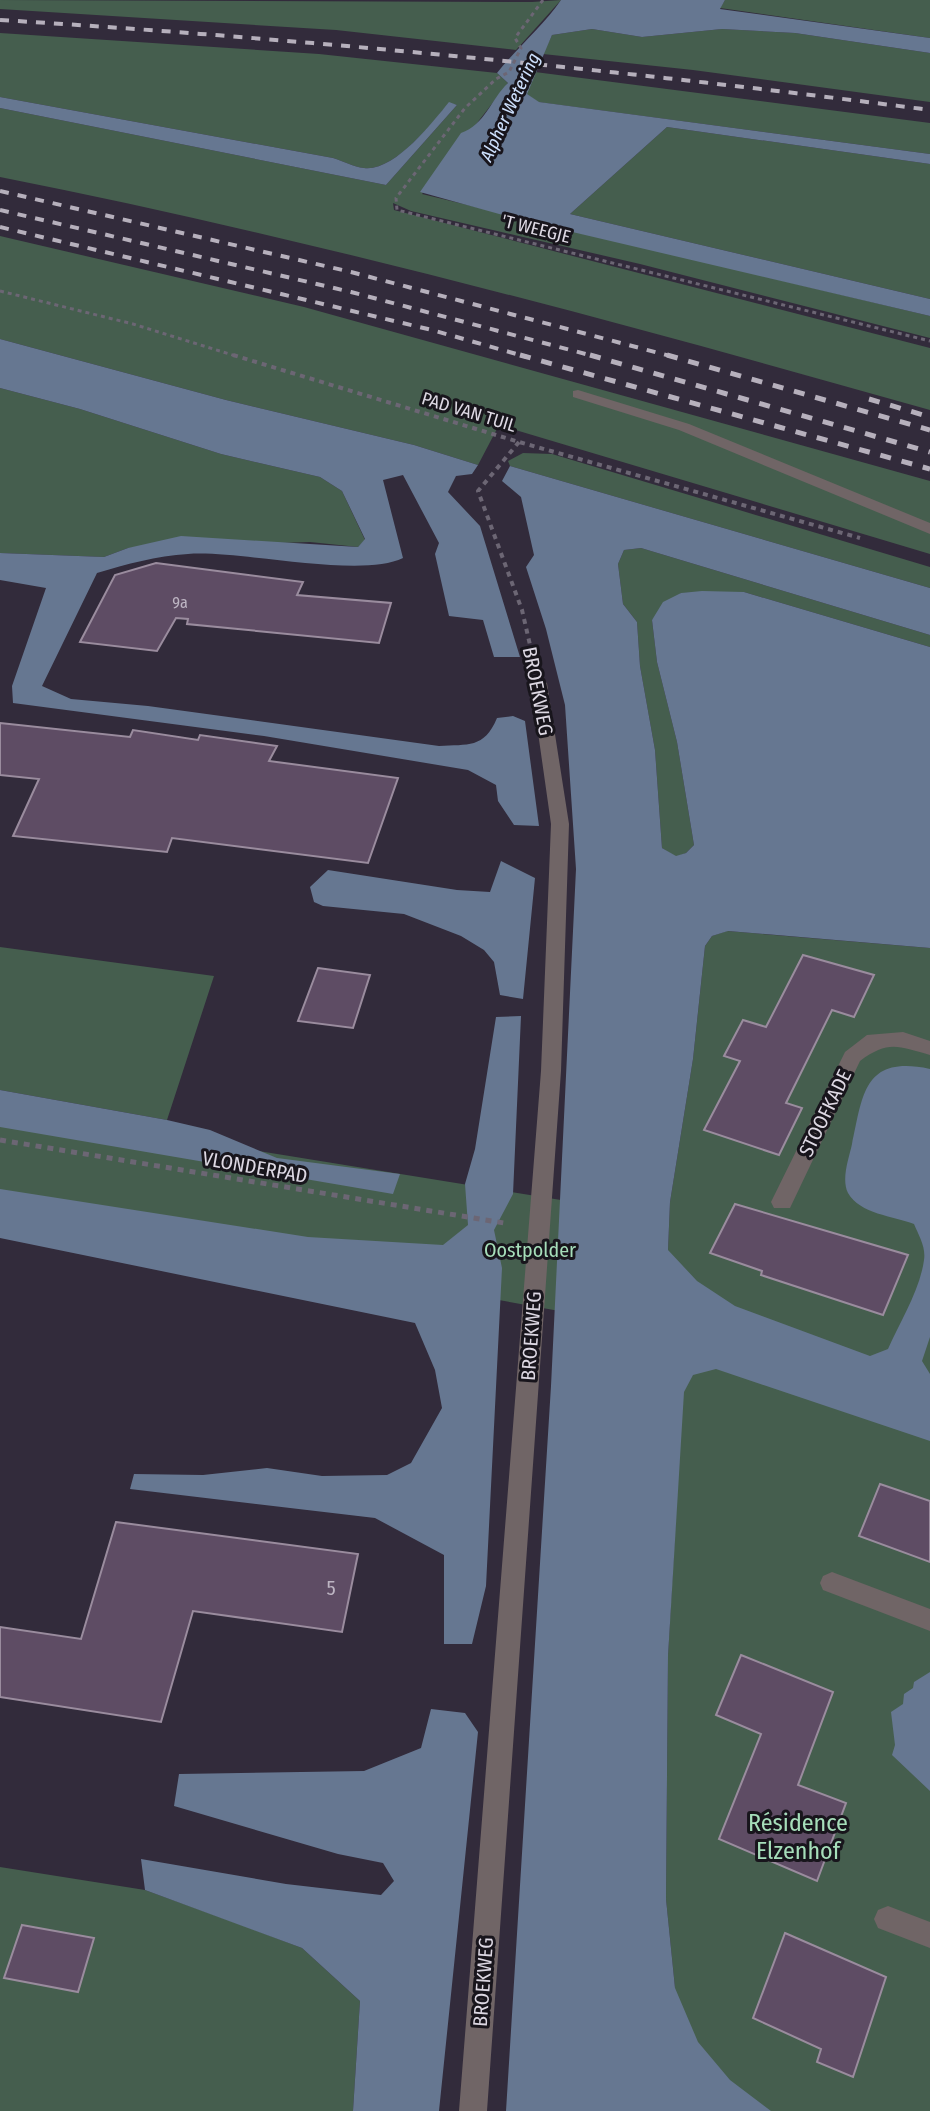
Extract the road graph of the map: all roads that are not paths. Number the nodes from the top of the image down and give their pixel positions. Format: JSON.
{"nodes":[{"id":1,"x":578,"y":394,"type":"dead end"},
{"id":2,"x":930,"y":529,"type":"edge"},
{"id":3,"x":539,"y":683,"type":"road end"},
{"id":4,"x":930,"y":1048,"type":"edge"},
{"id":5,"x":782,"y":1202,"type":"dead end"},
{"id":6,"x":832,"y":1583,"type":"dead end"},
{"id":7,"x":930,"y":1620,"type":"edge"},
{"id":8,"x":888,"y":1919,"type":"dead end"},
{"id":9,"x":930,"y":1935,"type":"edge"},
{"id":10,"x":473,"y":2111,"type":"edge"}],
"edges":[{"from":1,"to":2,"type":"street"},
{"from":3,"to":10,"type":"street","name":"BROEKWEG"},
{"from":4,"to":5,"type":"street","name":"STOOFKADE"},
{"from":6,"to":7,"type":"street"},
{"from":8,"to":9,"type":"street"}]}
